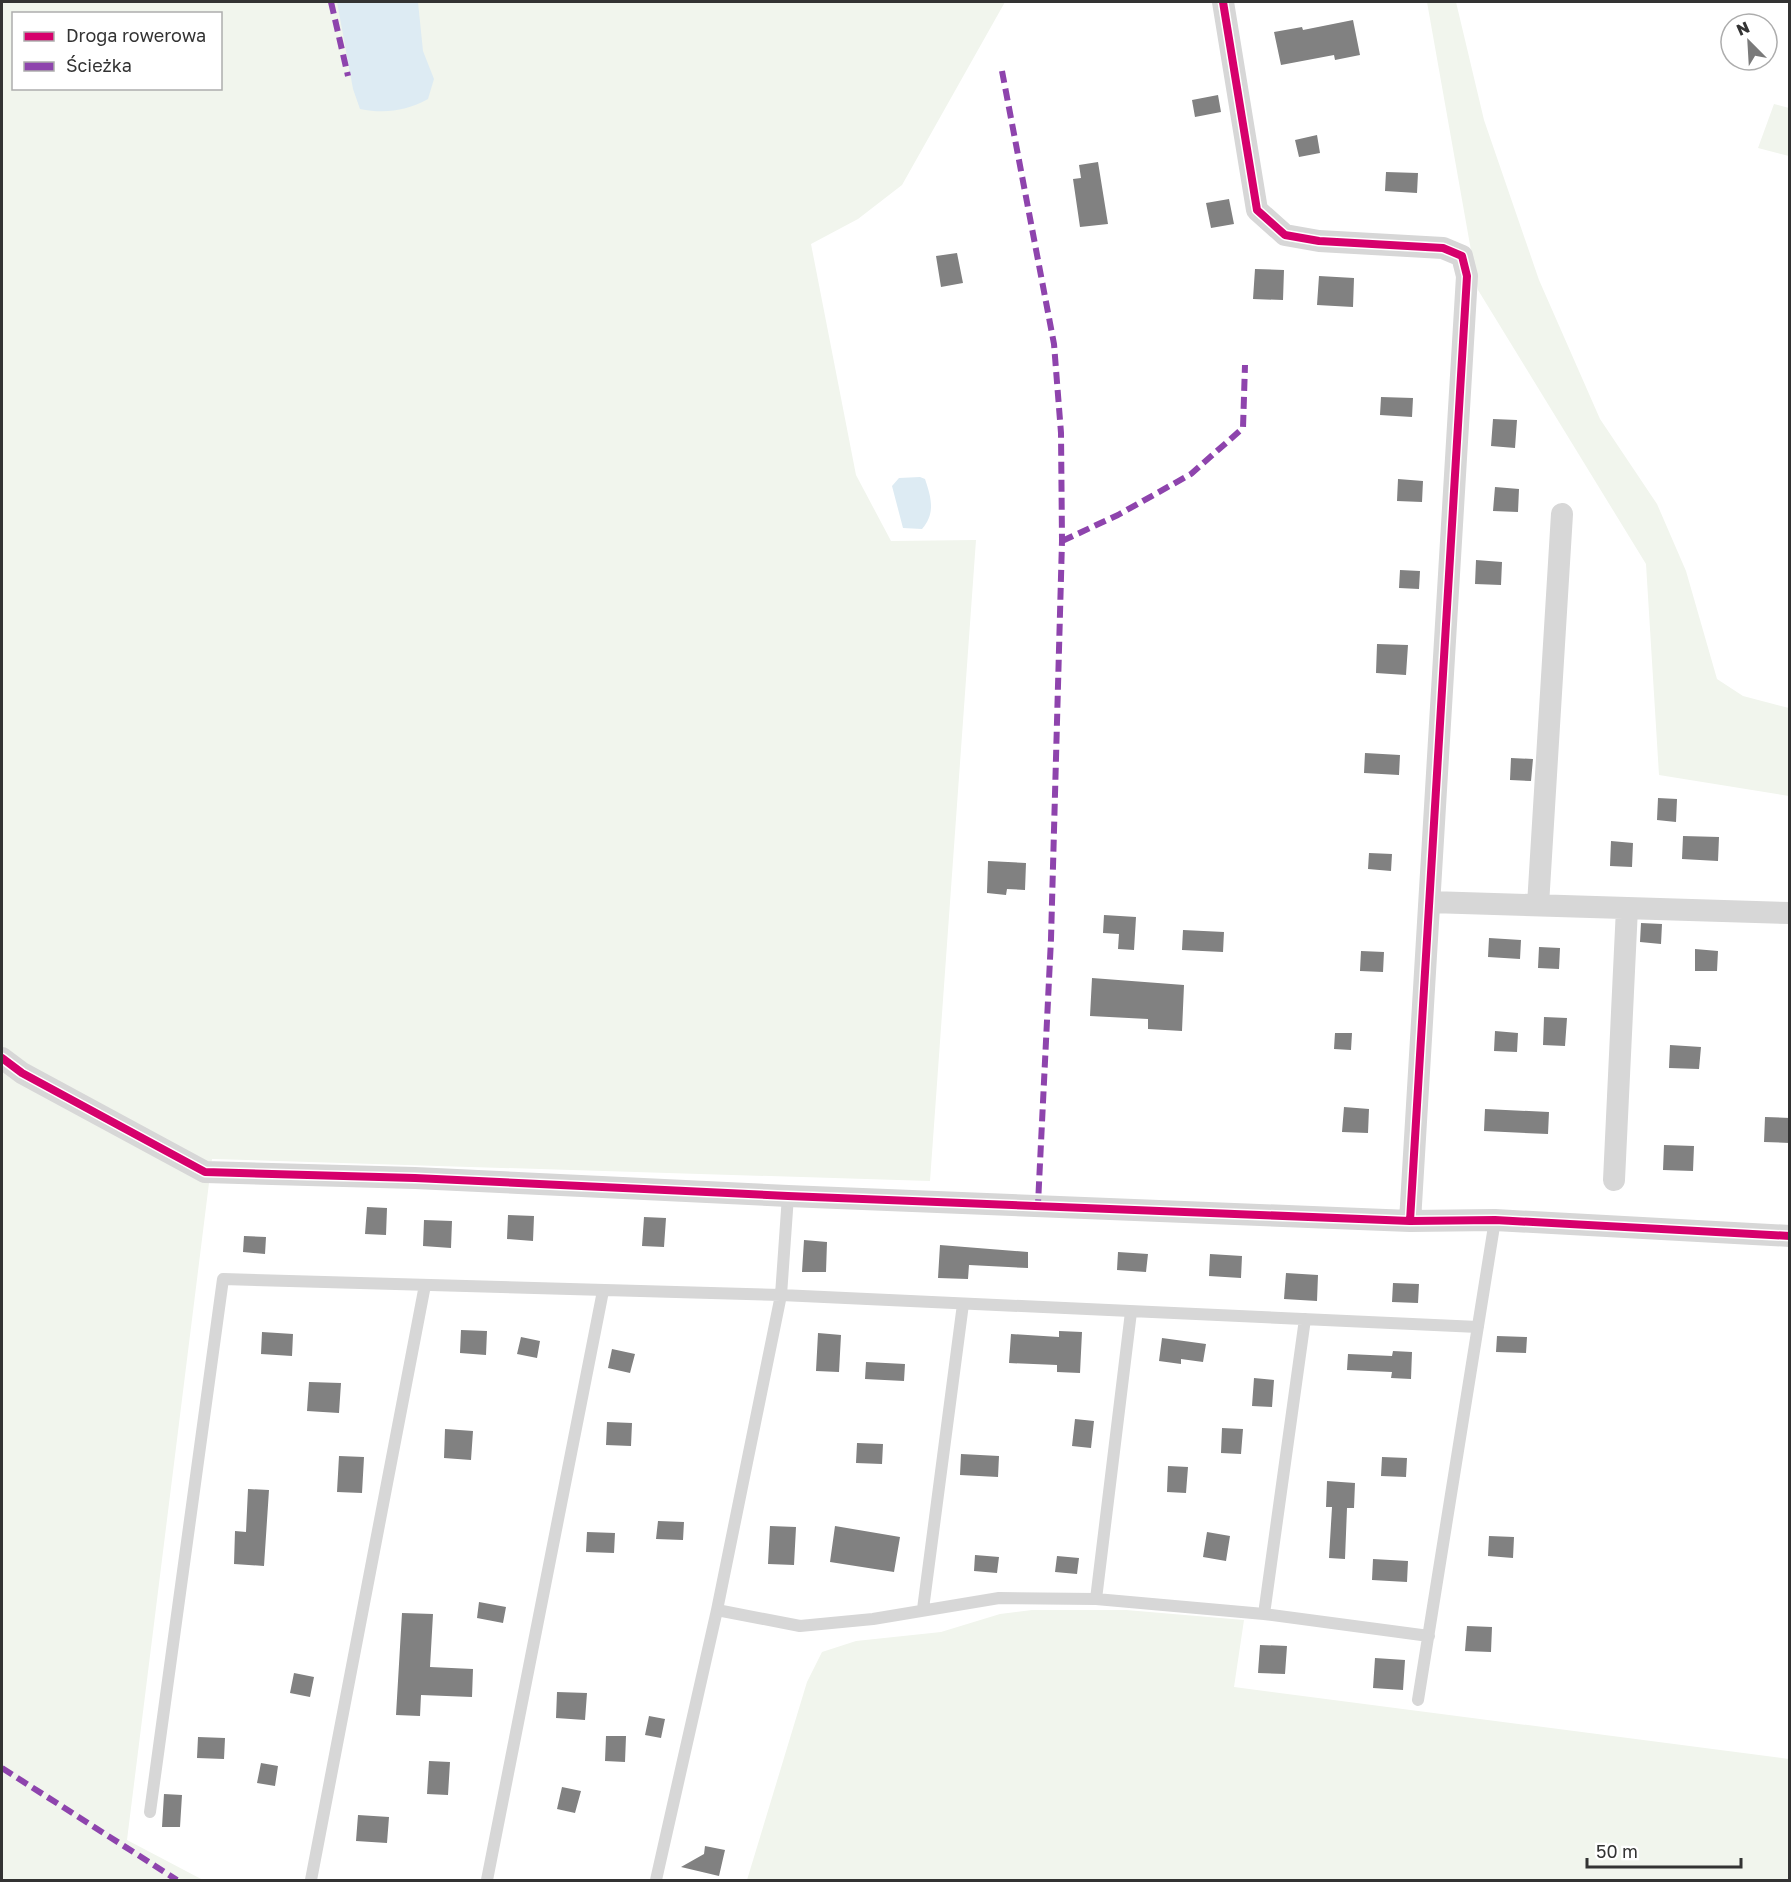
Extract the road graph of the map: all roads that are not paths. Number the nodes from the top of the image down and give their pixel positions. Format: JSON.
{"nodes":[{"id":1,"x":1223,"y":2,"type":"edge"},
{"id":2,"x":1562,"y":514,"type":"dead end"},
{"id":3,"x":1430,"y":902,"type":"junction"},
{"id":4,"x":1538,"y":905,"type":"junction"},
{"id":5,"x":1627,"y":908,"type":"junction"},
{"id":6,"x":1790,"y":913,"type":"edge"},
{"id":7,"x":2,"y":1058,"type":"edge"},
{"id":8,"x":1614,"y":1180,"type":"dead end"},
{"id":9,"x":788,"y":1196,"type":"junction"},
{"id":10,"x":1495,"y":1220,"type":"junction"},
{"id":11,"x":1410,"y":1221,"type":"junction"},
{"id":12,"x":1790,"y":1236,"type":"edge"},
{"id":13,"x":425,"y":1286,"type":"junction"},
{"id":14,"x":603,"y":1291,"type":"junction"},
{"id":15,"x":781,"y":1295,"type":"junction"},
{"id":16,"x":963,"y":1304,"type":"junction"},
{"id":17,"x":1131,"y":1312,"type":"junction"},
{"id":18,"x":1305,"y":1319,"type":"junction"},
{"id":19,"x":1478,"y":1327,"type":"junction"},
{"id":20,"x":1096,"y":1599,"type":"junction"},
{"id":21,"x":923,"y":1609,"type":"junction"},
{"id":22,"x":717,"y":1610,"type":"junction"},
{"id":23,"x":1264,"y":1614,"type":"junction"},
{"id":24,"x":1429,"y":1636,"type":"junction"},
{"id":25,"x":1418,"y":1700,"type":"dead end"},
{"id":26,"x":150,"y":1812,"type":"dead end"},
{"id":27,"x":311,"y":1881,"type":"edge"},
{"id":28,"x":487,"y":1881,"type":"edge"},
{"id":29,"x":656,"y":1881,"type":"edge"}],
"edges":[{"from":1,"to":3,"type":"street"},
{"from":2,"to":4,"type":"street"},
{"from":3,"to":4,"type":"street"},
{"from":3,"to":11,"type":"street"},
{"from":4,"to":5,"type":"street"},
{"from":5,"to":6,"type":"street"},
{"from":5,"to":8,"type":"street"},
{"from":7,"to":9,"type":"street"},
{"from":9,"to":11,"type":"street"},
{"from":9,"to":15,"type":"lane"},
{"from":10,"to":11,"type":"street"},
{"from":10,"to":12,"type":"street"},
{"from":10,"to":19,"type":"lane"},
{"from":13,"to":14,"type":"lane"},
{"from":13,"to":26,"type":"lane"},
{"from":13,"to":27,"type":"lane"},
{"from":14,"to":15,"type":"lane"},
{"from":14,"to":28,"type":"lane"},
{"from":15,"to":16,"type":"lane"},
{"from":15,"to":22,"type":"lane"},
{"from":16,"to":17,"type":"lane"},
{"from":16,"to":21,"type":"lane"},
{"from":17,"to":18,"type":"lane"},
{"from":17,"to":20,"type":"lane"},
{"from":18,"to":19,"type":"lane"},
{"from":18,"to":23,"type":"lane"},
{"from":19,"to":24,"type":"lane"},
{"from":20,"to":21,"type":"lane"},
{"from":20,"to":23,"type":"lane"},
{"from":21,"to":22,"type":"lane"},
{"from":22,"to":29,"type":"lane"},
{"from":23,"to":24,"type":"lane"},
{"from":24,"to":25,"type":"lane"}]}
